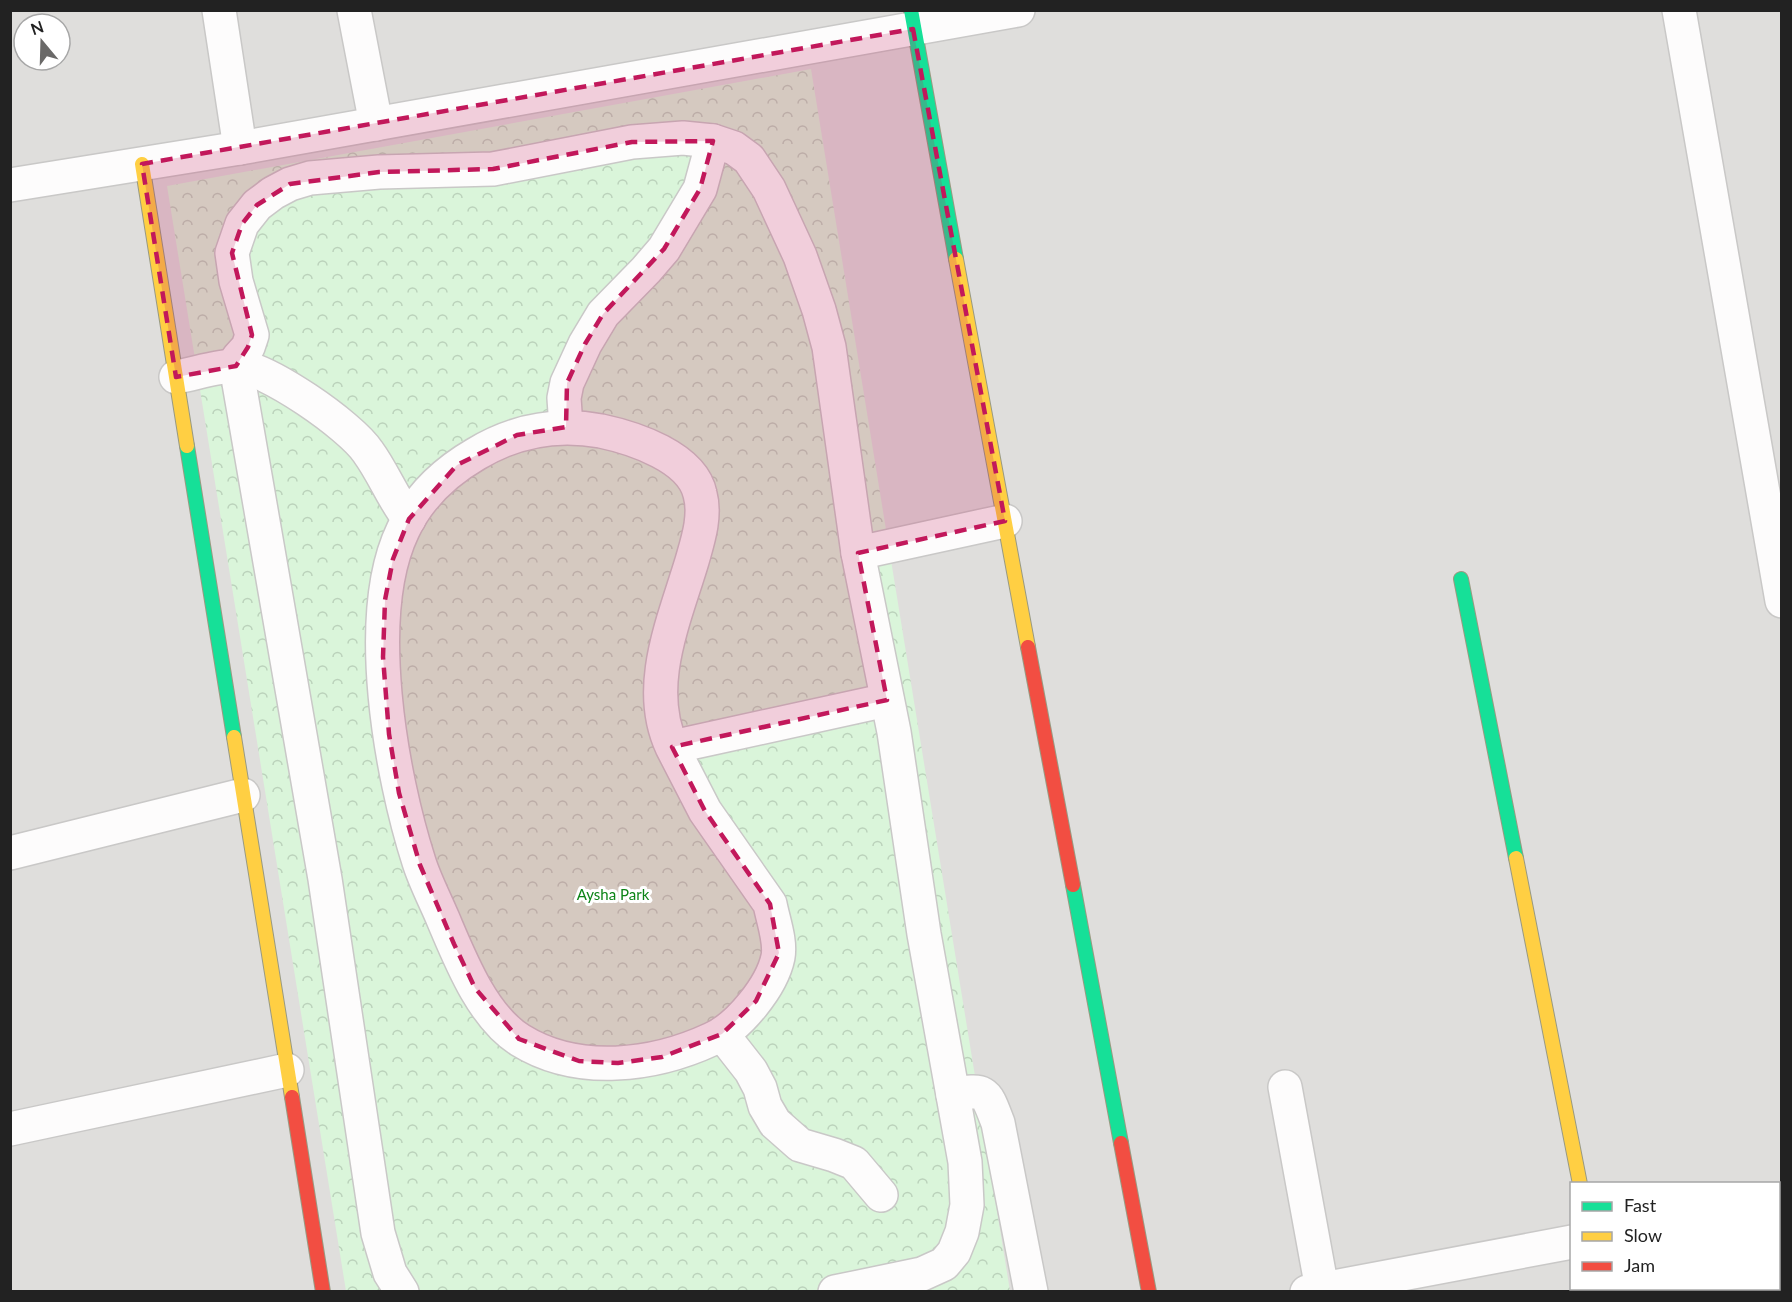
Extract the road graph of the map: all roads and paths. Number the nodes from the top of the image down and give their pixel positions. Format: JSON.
{"nodes":[{"id":1,"x":219,"y":10,"type":"edge"},
{"id":2,"x":354,"y":10,"type":"edge"},
{"id":3,"x":1018,"y":10,"type":"edge"},
{"id":4,"x":1679,"y":10,"type":"edge"},
{"id":5,"x":912,"y":20,"type":"edge"},
{"id":6,"x":376,"y":124,"type":"junction"},
{"id":7,"x":713,"y":141,"type":"junction"},
{"id":8,"x":240,"y":148,"type":"junction"},
{"id":9,"x":142,"y":164,"type":"junction"},
{"id":10,"x":10,"y":185,"type":"edge"},
{"id":11,"x":236,"y":366,"type":"junction"},
{"id":12,"x":176,"y":377,"type":"junction"},
{"id":13,"x":566,"y":427,"type":"junction"},
{"id":14,"x":409,"y":519,"type":"junction"},
{"id":15,"x":1005,"y":521,"type":"junction"},
{"id":16,"x":1776,"y":536,"type":"edge"},
{"id":17,"x":858,"y":553,"type":"junction"},
{"id":18,"x":1461,"y":579,"type":"dead end"},
{"id":19,"x":1782,"y":601,"type":"edge"},
{"id":20,"x":887,"y":700,"type":"junction"},
{"id":21,"x":672,"y":747,"type":"junction"},
{"id":22,"x":243,"y":795,"type":"junction"},
{"id":23,"x":10,"y":853,"type":"edge"},
{"id":24,"x":722,"y":1035,"type":"junction"},
{"id":25,"x":287,"y":1070,"type":"junction"},
{"id":26,"x":1285,"y":1087,"type":"dead end"},
{"id":27,"x":953,"y":1095,"type":"junction"},
{"id":28,"x":10,"y":1130,"type":"edge"},
{"id":29,"x":1580,"y":1182,"type":"edge"},
{"id":30,"x":881,"y":1196,"type":"dead end"},
{"id":31,"x":1570,"y":1242,"type":"edge"},
{"id":32,"x":1315,"y":1290,"type":"edge"},
{"id":33,"x":323,"y":1292,"type":"edge"},
{"id":34,"x":402,"y":1292,"type":"edge"},
{"id":35,"x":835,"y":1292,"type":"edge"},
{"id":36,"x":1031,"y":1292,"type":"edge"},
{"id":37,"x":1149,"y":1292,"type":"edge"}],
"edges":[{"from":1,"to":8,"type":"street"},
{"from":2,"to":6,"type":"street"},
{"from":3,"to":5,"type":"street"},
{"from":4,"to":16,"type":"street"},
{"from":5,"to":6,"type":"street"},
{"from":5,"to":15,"type":"street"},
{"from":6,"to":8,"type":"street"},
{"from":7,"to":11,"type":"street"},
{"from":7,"to":13,"type":"street"},
{"from":7,"to":17,"type":"street"},
{"from":8,"to":9,"type":"street"},
{"from":9,"to":10,"type":"street"},
{"from":9,"to":12,"type":"street"},
{"from":11,"to":12,"type":"street"},
{"from":11,"to":14,"type":"street"},
{"from":11,"to":34,"type":"street"},
{"from":12,"to":22,"type":"street"},
{"from":13,"to":14,"type":"street"},
{"from":13,"to":21,"type":"street"},
{"from":14,"to":24,"type":"street"},
{"from":15,"to":17,"type":"street"},
{"from":15,"to":37,"type":"street"},
{"from":16,"to":19,"type":"street"},
{"from":17,"to":20,"type":"street"},
{"from":18,"to":29,"type":"street"},
{"from":20,"to":21,"type":"street"},
{"from":20,"to":27,"type":"street"},
{"from":21,"to":24,"type":"street"},
{"from":22,"to":23,"type":"street"},
{"from":22,"to":25,"type":"street"},
{"from":24,"to":30,"type":"street"},
{"from":25,"to":28,"type":"street"},
{"from":25,"to":33,"type":"street"},
{"from":26,"to":32,"type":"street"},
{"from":27,"to":35,"type":"street"},
{"from":27,"to":36,"type":"street"},
{"from":31,"to":32,"type":"street"}]}
